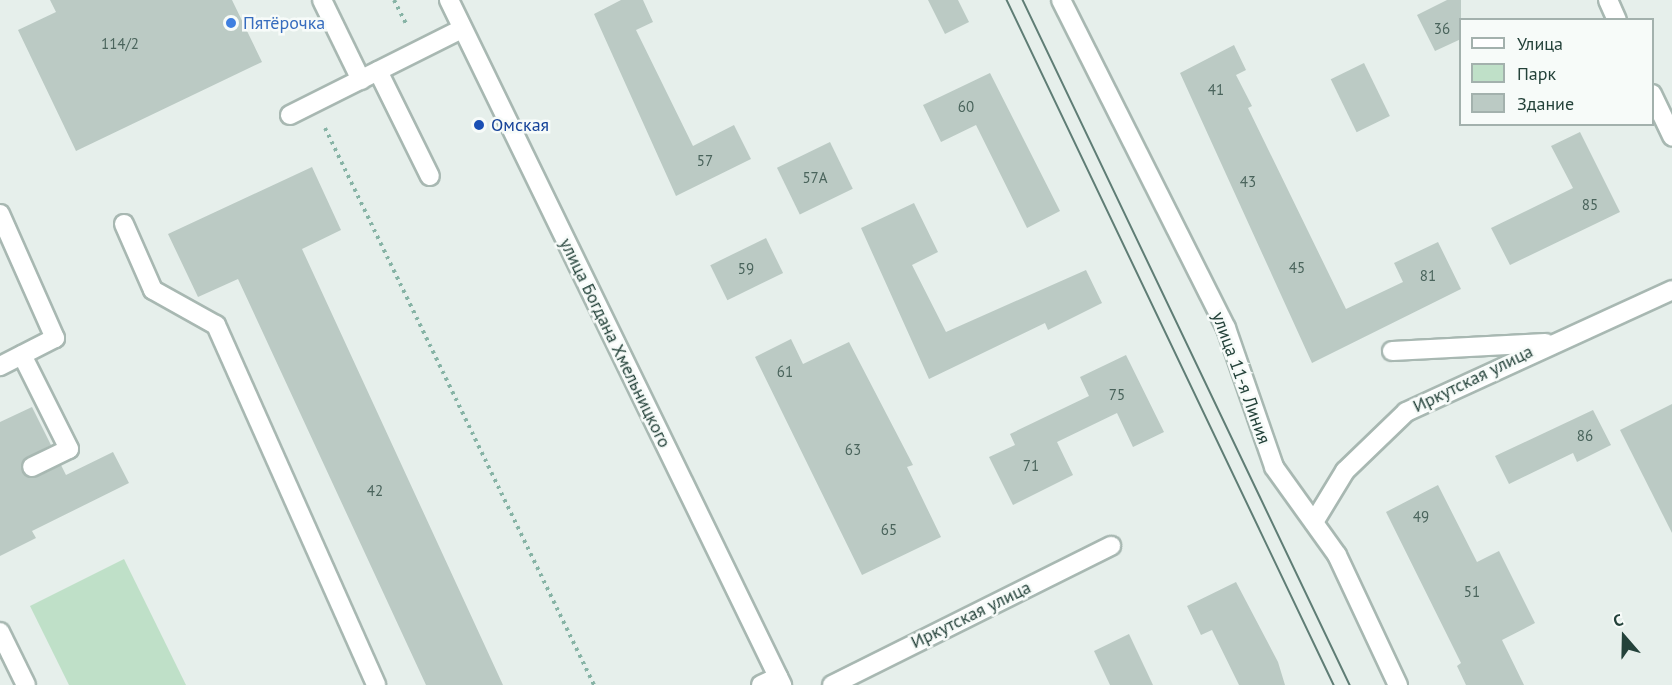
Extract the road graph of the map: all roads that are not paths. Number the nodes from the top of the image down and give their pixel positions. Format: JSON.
{"nodes":[{"id":1,"x":322,"y":0,"type":"edge"},
{"id":2,"x":449,"y":0,"type":"edge"},
{"id":3,"x":1061,"y":0,"type":"edge"},
{"id":4,"x":1608,"y":0,"type":"edge"},
{"id":5,"x":1616,"y":18,"type":"edge"},
{"id":6,"x":462,"y":29,"type":"junction"},
{"id":7,"x":378,"y":71,"type":"junction"},
{"id":8,"x":361,"y":80,"type":"junction"},
{"id":9,"x":1654,"y":96,"type":"edge"},
{"id":10,"x":290,"y":115,"type":"dead end"},
{"id":11,"x":1672,"y":136,"type":"edge"},
{"id":12,"x":430,"y":176,"type":"dead end"},
{"id":13,"x":0,"y":214,"type":"edge"},
{"id":14,"x":124,"y":224,"type":"dead end"},
{"id":15,"x":1672,"y":290,"type":"edge"},
{"id":16,"x":1546,"y":343,"type":"junction"},
{"id":17,"x":1392,"y":351,"type":"dead end"},
{"id":18,"x":22,"y":355,"type":"junction"},
{"id":19,"x":0,"y":366,"type":"edge"},
{"id":20,"x":32,"y":467,"type":"dead end"},
{"id":21,"x":1314,"y":522,"type":"junction"},
{"id":22,"x":1111,"y":546,"type":"dead end"},
{"id":23,"x":0,"y":632,"type":"edge"},
{"id":24,"x":780,"y":681,"type":"edge"},
{"id":25,"x":26,"y":685,"type":"edge"},
{"id":26,"x":376,"y":685,"type":"edge"},
{"id":27,"x":760,"y":685,"type":"edge"},
{"id":28,"x":832,"y":685,"type":"edge"},
{"id":29,"x":1398,"y":685,"type":"edge"}],
"edges":[{"from":1,"to":8,"type":"street"},
{"from":2,"to":6,"type":"street","name":"улица Богдана Хмельницкого"},
{"from":3,"to":21,"type":"street","name":"улица 11-я Линия"},
{"from":4,"to":5,"type":"street"},
{"from":6,"to":7,"type":"street"},
{"from":6,"to":24,"type":"street","name":"улица Богдана Хмельницкого"},
{"from":7,"to":8,"type":"street"},
{"from":7,"to":12,"type":"street"},
{"from":8,"to":10,"type":"street"},
{"from":9,"to":11,"type":"street"},
{"from":13,"to":18,"type":"street"},
{"from":14,"to":26,"type":"street"},
{"from":15,"to":16,"type":"street","name":"Иркутская улица"},
{"from":16,"to":17,"type":"street"},
{"from":16,"to":21,"type":"street","name":"Иркутская улица"},
{"from":18,"to":19,"type":"street"},
{"from":18,"to":20,"type":"street"},
{"from":21,"to":29,"type":"street","name":"улица 11-я Линия"},
{"from":22,"to":28,"type":"street","name":"Иркутская улица"},
{"from":23,"to":25,"type":"street"},
{"from":24,"to":27,"type":"street"}]}
